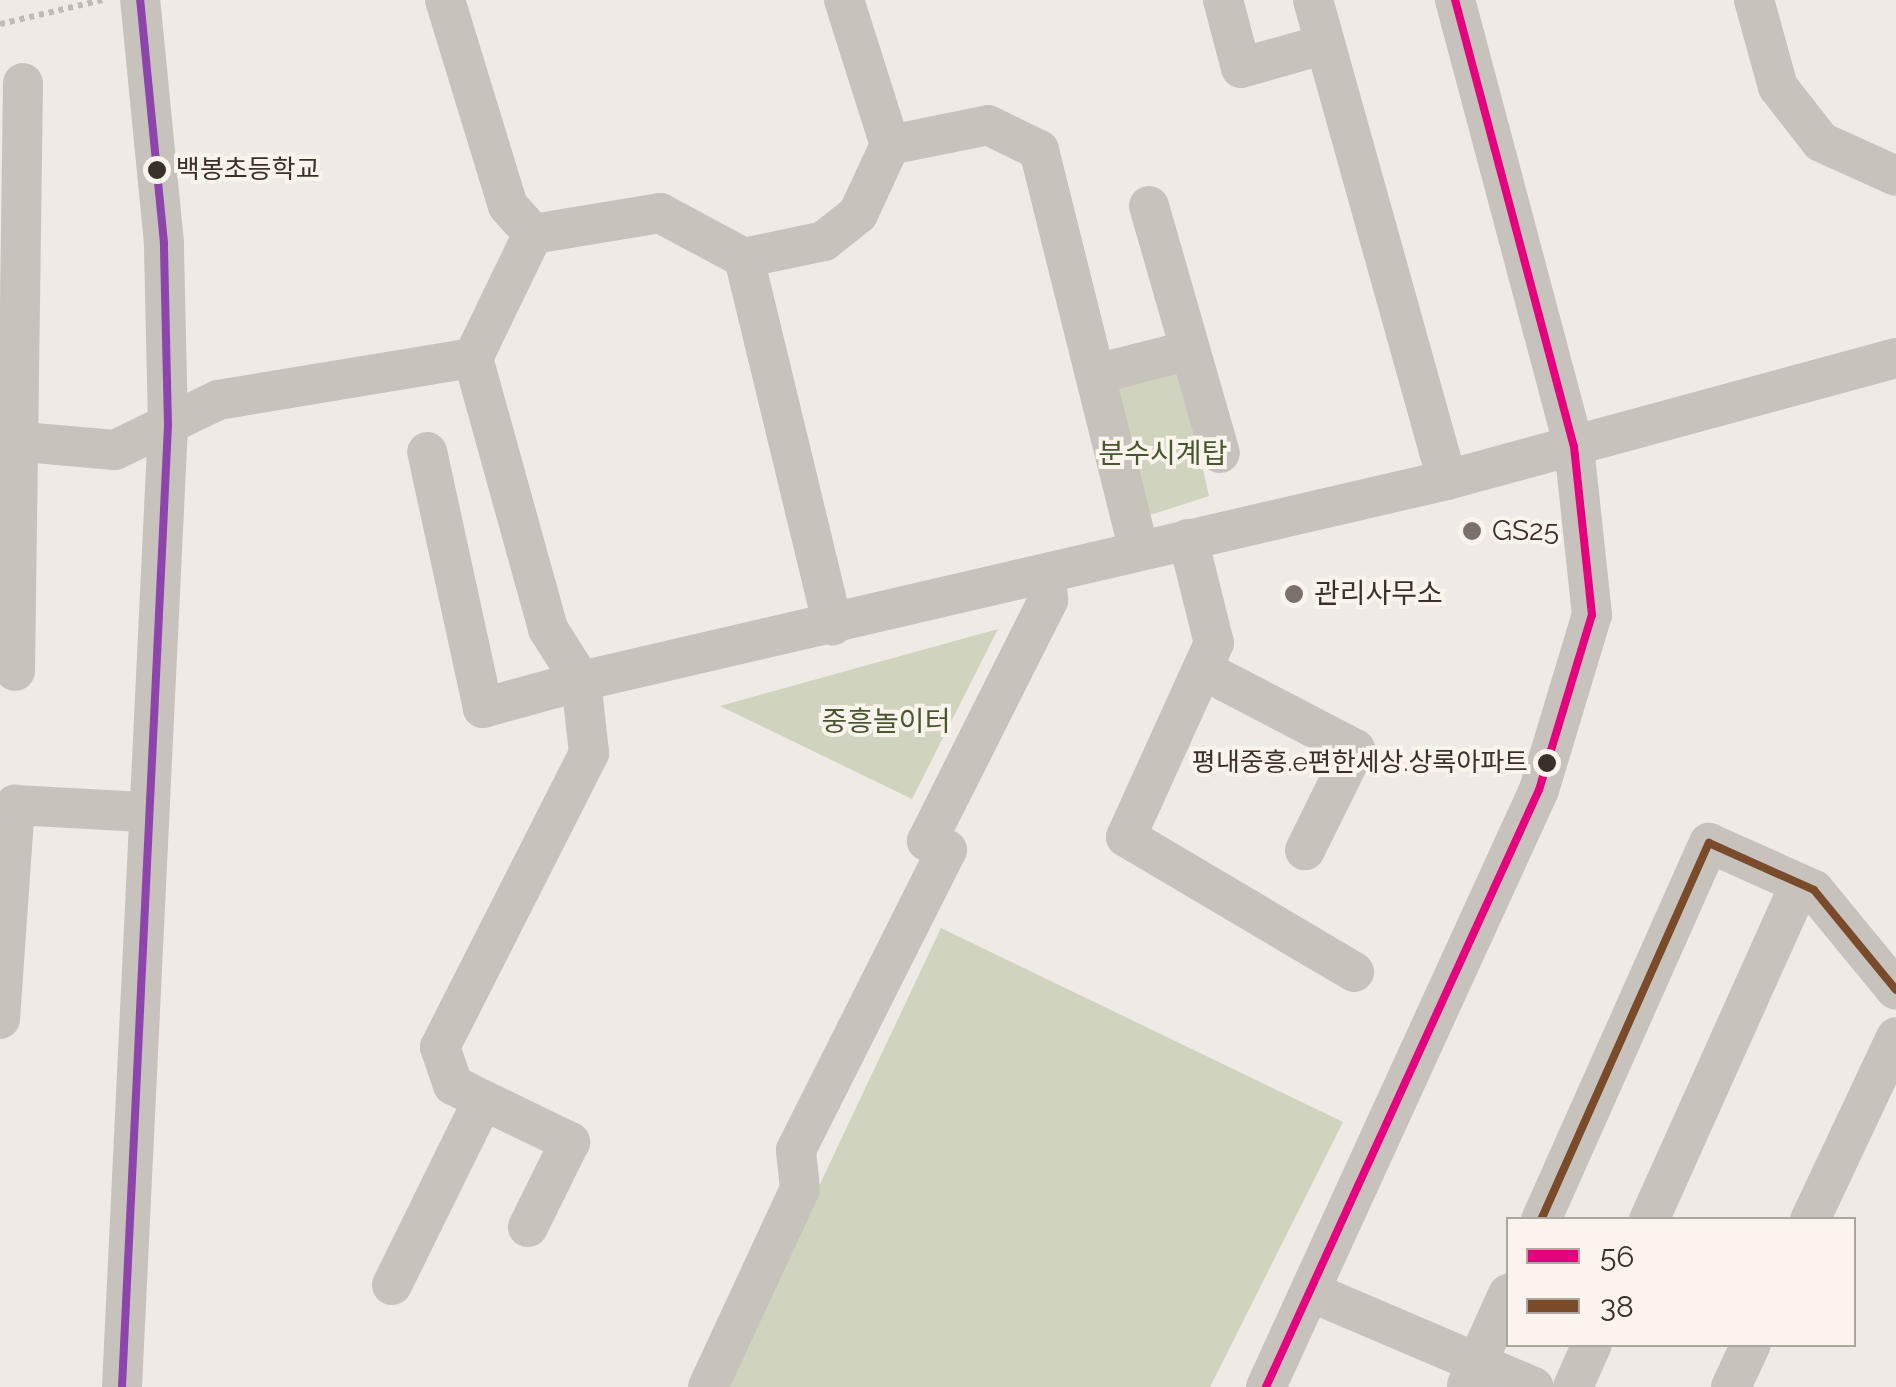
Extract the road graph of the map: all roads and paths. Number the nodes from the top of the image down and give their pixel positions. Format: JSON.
{"nodes":[{"id":1,"x":102,"y":0,"type":"edge"},
{"id":2,"x":140,"y":0,"type":"edge"},
{"id":3,"x":444,"y":0,"type":"edge"},
{"id":4,"x":844,"y":0,"type":"edge"},
{"id":5,"x":1223,"y":0,"type":"edge"},
{"id":6,"x":1313,"y":0,"type":"edge"},
{"id":7,"x":1455,"y":0,"type":"edge"},
{"id":8,"x":1754,"y":0,"type":"edge"},
{"id":9,"x":0,"y":24,"type":"edge"},
{"id":10,"x":1325,"y":44,"type":"junction"},
{"id":11,"x":23,"y":83,"type":"dead end"},
{"id":12,"x":890,"y":144,"type":"junction"},
{"id":13,"x":1896,"y":176,"type":"edge"},
{"id":14,"x":1149,"y":206,"type":"dead end"},
{"id":15,"x":533,"y":234,"type":"junction"},
{"id":16,"x":744,"y":258,"type":"junction"},
{"id":17,"x":1186,"y":351,"type":"junction"},
{"id":18,"x":473,"y":358,"type":"junction"},
{"id":19,"x":1896,"y":358,"type":"edge"},
{"id":20,"x":1100,"y":373,"type":"junction"},
{"id":21,"x":168,"y":426,"type":"junction"},
{"id":22,"x":10,"y":440,"type":"edge"},
{"id":23,"x":1574,"y":447,"type":"junction"},
{"id":24,"x":428,"y":452,"type":"dead end"},
{"id":25,"x":1220,"y":453,"type":"dead end"},
{"id":26,"x":1447,"y":480,"type":"junction"},
{"id":27,"x":1188,"y":540,"type":"junction"},
{"id":28,"x":1138,"y":548,"type":"junction"},
{"id":29,"x":1046,"y":575,"type":"junction"},
{"id":30,"x":833,"y":625,"type":"junction"},
{"id":31,"x":1204,"y":671,"type":"junction"},
{"id":32,"x":15,"y":672,"type":"dead end"},
{"id":33,"x":581,"y":680,"type":"junction"},
{"id":34,"x":143,"y":812,"type":"junction"},
{"id":35,"x":1306,"y":850,"type":"dead end"},
{"id":36,"x":1800,"y":884,"type":"junction"},
{"id":37,"x":1354,"y":972,"type":"dead end"},
{"id":38,"x":1896,"y":990,"type":"edge"},
{"id":39,"x":0,"y":1007,"type":"edge"},
{"id":40,"x":0,"y":1019,"type":"edge"},
{"id":41,"x":1896,"y":1037,"type":"edge"},
{"id":42,"x":483,"y":1100,"type":"junction"},
{"id":43,"x":1543,"y":1217,"type":"edge"},
{"id":44,"x":1650,"y":1217,"type":"edge"},
{"id":45,"x":1811,"y":1217,"type":"edge"},
{"id":46,"x":528,"y":1227,"type":"dead end"},
{"id":47,"x":392,"y":1284,"type":"dead end"},
{"id":48,"x":1311,"y":1292,"type":"junction"},
{"id":49,"x":1506,"y":1298,"type":"edge"},
{"id":50,"x":1591,"y":1347,"type":"edge"},
{"id":51,"x":1750,"y":1347,"type":"edge"},
{"id":52,"x":1471,"y":1375,"type":"edge"},
{"id":53,"x":122,"y":1387,"type":"edge"},
{"id":54,"x":708,"y":1387,"type":"edge"},
{"id":55,"x":1266,"y":1387,"type":"edge"},
{"id":56,"x":1534,"y":1387,"type":"edge"},
{"id":57,"x":1573,"y":1387,"type":"edge"},
{"id":58,"x":1731,"y":1387,"type":"edge"}],
"edges":[{"from":1,"to":9,"type":"path"},
{"from":2,"to":21,"type":"street"},
{"from":3,"to":15,"type":"street"},
{"from":4,"to":12,"type":"street"},
{"from":5,"to":10,"type":"street"},
{"from":6,"to":10,"type":"street"},
{"from":7,"to":23,"type":"street"},
{"from":8,"to":13,"type":"street"},
{"from":10,"to":26,"type":"street"},
{"from":11,"to":22,"type":"street"},
{"from":12,"to":16,"type":"street"},
{"from":12,"to":20,"type":"street"},
{"from":14,"to":17,"type":"street"},
{"from":15,"to":16,"type":"street"},
{"from":15,"to":18,"type":"street"},
{"from":16,"to":30,"type":"street"},
{"from":17,"to":20,"type":"street"},
{"from":17,"to":25,"type":"street"},
{"from":18,"to":21,"type":"street"},
{"from":18,"to":33,"type":"street"},
{"from":19,"to":23,"type":"street"},
{"from":20,"to":28,"type":"street"},
{"from":21,"to":22,"type":"street"},
{"from":21,"to":34,"type":"street"},
{"from":22,"to":32,"type":"street"},
{"from":23,"to":26,"type":"street"},
{"from":23,"to":48,"type":"street"},
{"from":24,"to":33,"type":"street"},
{"from":26,"to":27,"type":"street"},
{"from":27,"to":28,"type":"street"},
{"from":27,"to":31,"type":"street"},
{"from":28,"to":29,"type":"street"},
{"from":29,"to":30,"type":"street"},
{"from":29,"to":54,"type":"street"},
{"from":30,"to":33,"type":"street"},
{"from":31,"to":35,"type":"street"},
{"from":31,"to":37,"type":"street"},
{"from":33,"to":42,"type":"street"},
{"from":34,"to":39,"type":"street"},
{"from":34,"to":53,"type":"street"},
{"from":36,"to":38,"type":"street"},
{"from":36,"to":43,"type":"street"},
{"from":36,"to":44,"type":"street"},
{"from":39,"to":40,"type":"street"},
{"from":41,"to":45,"type":"street"},
{"from":42,"to":46,"type":"street"},
{"from":42,"to":47,"type":"street"},
{"from":48,"to":52,"type":"street"},
{"from":48,"to":55,"type":"street"},
{"from":49,"to":52,"type":"street"},
{"from":50,"to":57,"type":"street"},
{"from":51,"to":58,"type":"street"},
{"from":52,"to":56,"type":"street"}]}
